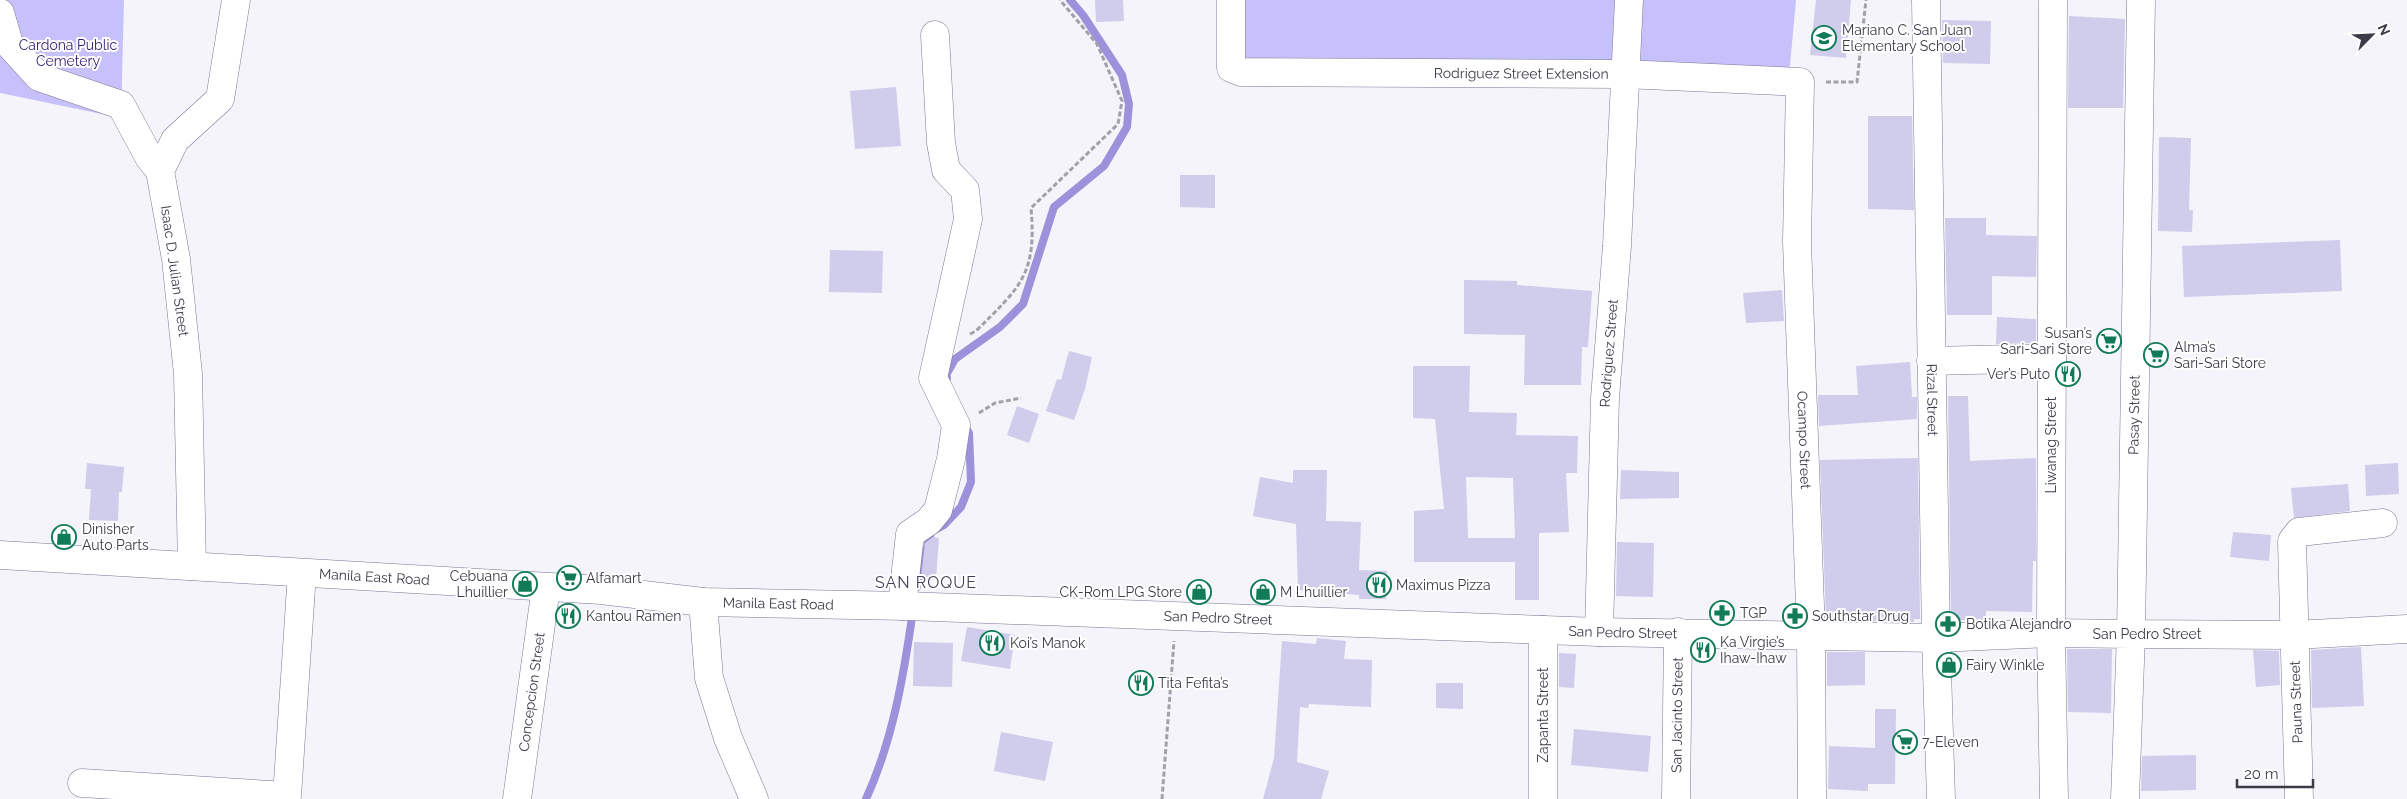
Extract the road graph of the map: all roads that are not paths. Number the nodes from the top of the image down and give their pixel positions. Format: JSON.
{"nodes":[{"id":1,"x":236,"y":0,"type":"edge"},
{"id":2,"x":1231,"y":0,"type":"edge"},
{"id":3,"x":1629,"y":0,"type":"edge"},
{"id":4,"x":1926,"y":0,"type":"edge"},
{"id":5,"x":2053,"y":0,"type":"edge"},
{"id":6,"x":2141,"y":0,"type":"edge"},
{"id":7,"x":0,"y":13,"type":"edge"},
{"id":8,"x":935,"y":35,"type":"dead end"},
{"id":9,"x":1624,"y":74,"type":"junction"},
{"id":10,"x":1800,"y":82,"type":"joint"},
{"id":11,"x":160,"y":171,"type":"junction"},
{"id":12,"x":2052,"y":358,"type":"junction"},
{"id":13,"x":1931,"y":360,"type":"junction"},
{"id":14,"x":2383,"y":523,"type":"dead end"},
{"id":15,"x":0,"y":555,"type":"edge"},
{"id":16,"x":192,"y":566,"type":"junction"},
{"id":17,"x":302,"y":573,"type":"junction"},
{"id":18,"x":546,"y":587,"type":"junction"},
{"id":19,"x":703,"y":602,"type":"junction"},
{"id":20,"x":912,"y":607,"type":"junction"},
{"id":21,"x":2407,"y":629,"type":"edge"},
{"id":22,"x":1543,"y":630,"type":"junction"},
{"id":23,"x":1599,"y":632,"type":"junction"},
{"id":24,"x":1678,"y":632,"type":"junction"},
{"id":25,"x":2051,"y":633,"type":"junction"},
{"id":26,"x":1811,"y":634,"type":"junction"},
{"id":27,"x":2131,"y":634,"type":"junction"},
{"id":28,"x":2294,"y":635,"type":"junction"},
{"id":29,"x":1936,"y":638,"type":"junction"},
{"id":30,"x":82,"y":783,"type":"dead end"},
{"id":31,"x":517,"y":799,"type":"edge"},
{"id":32,"x":754,"y":799,"type":"edge"},
{"id":33,"x":1543,"y":799,"type":"edge"},
{"id":34,"x":1676,"y":799,"type":"edge"},
{"id":35,"x":1812,"y":799,"type":"edge"},
{"id":36,"x":1941,"y":799,"type":"edge"},
{"id":37,"x":2054,"y":799,"type":"edge"},
{"id":38,"x":2125,"y":799,"type":"edge"},
{"id":39,"x":2299,"y":799,"type":"edge"}],
"edges":[{"from":1,"to":11,"type":"street"},
{"from":2,"to":9,"type":"street","name":"Rodriguez Street Extension"},
{"from":3,"to":9,"type":"street","name":"Rodriguez Street"},
{"from":4,"to":13,"type":"street","name":"Rizal Street"},
{"from":5,"to":12,"type":"street","name":"Liwanag Street"},
{"from":6,"to":27,"type":"street","name":"Pasay Street"},
{"from":7,"to":11,"type":"street"},
{"from":8,"to":20,"type":"street"},
{"from":9,"to":10,"type":"street","name":"Rodriguez Street Extension"},
{"from":9,"to":23,"type":"street","name":"Rodriguez Street"},
{"from":10,"to":26,"type":"street","name":"Ocampo Street"},
{"from":11,"to":16,"type":"street","name":"Isaac D. Julian Street"},
{"from":12,"to":13,"type":"street"},
{"from":12,"to":25,"type":"street","name":"Liwanag Street"},
{"from":13,"to":29,"type":"street","name":"Rizal Street"},
{"from":14,"to":28,"type":"street","name":"Pauna Street"},
{"from":15,"to":16,"type":"street","name":"Manila East Road"},
{"from":16,"to":17,"type":"street","name":"Manila East Road"},
{"from":17,"to":18,"type":"street","name":"Manila East Road"},
{"from":17,"to":30,"type":"street"},
{"from":18,"to":19,"type":"street","name":"Manila East Road"},
{"from":18,"to":31,"type":"street","name":"Concepcion Street"},
{"from":19,"to":20,"type":"street","name":"Manila East Road"},
{"from":19,"to":32,"type":"street"},
{"from":20,"to":22,"type":"street","name":"San Pedro Street"},
{"from":21,"to":28,"type":"street","name":"San Pedro Street"},
{"from":22,"to":23,"type":"street","name":"San Pedro Street"},
{"from":22,"to":33,"type":"street","name":"Zapanta Street"},
{"from":23,"to":24,"type":"street","name":"San Pedro Street"},
{"from":24,"to":26,"type":"street","name":"San Pedro Street"},
{"from":24,"to":34,"type":"street","name":"San Jacinto Street"},
{"from":25,"to":27,"type":"street","name":"San Pedro Street"},
{"from":25,"to":29,"type":"street","name":"San Pedro Street"},
{"from":25,"to":37,"type":"street","name":"Liwanag Street"},
{"from":26,"to":29,"type":"street","name":"San Pedro Street"},
{"from":26,"to":35,"type":"street","name":"Ocampo Street"},
{"from":27,"to":28,"type":"street","name":"San Pedro Street"},
{"from":27,"to":38,"type":"street","name":"Pasay Street"},
{"from":28,"to":39,"type":"street","name":"Pauna Street"},
{"from":29,"to":36,"type":"street","name":"Rizal Street"}]}
